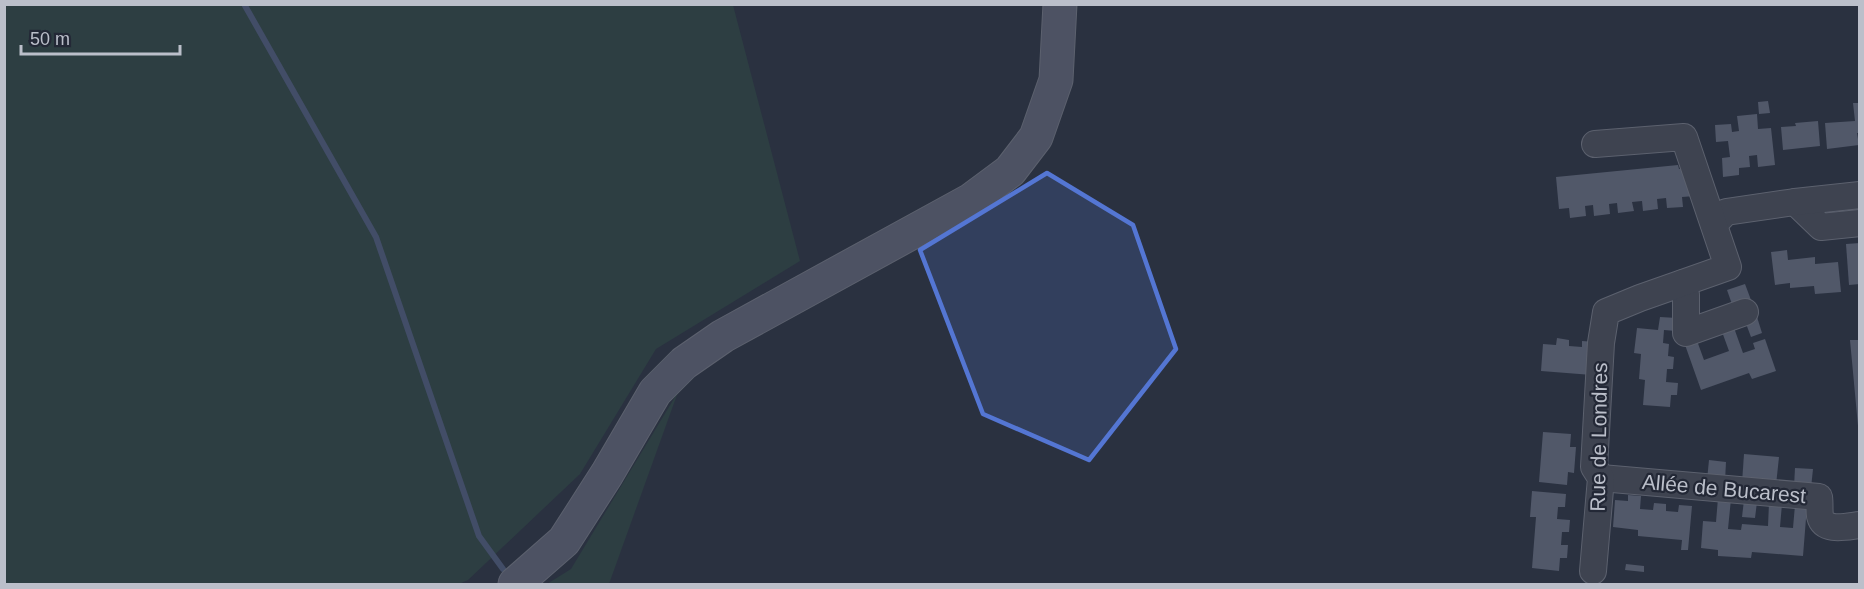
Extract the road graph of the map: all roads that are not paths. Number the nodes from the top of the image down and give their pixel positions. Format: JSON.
{"nodes":[{"id":1,"x":1060,"y":4,"type":"edge"},
{"id":2,"x":1595,"y":144,"type":"dead end"},
{"id":3,"x":1860,"y":195,"type":"edge"},
{"id":4,"x":1795,"y":201,"type":"junction"},
{"id":5,"x":1860,"y":223,"type":"edge"},
{"id":6,"x":1714,"y":224,"type":"junction"},
{"id":7,"x":1683,"y":283,"type":"junction"},
{"id":8,"x":1745,"y":312,"type":"dead end"},
{"id":9,"x":1601,"y":478,"type":"junction"},
{"id":10,"x":1860,"y":525,"type":"edge"},
{"id":11,"x":1593,"y":571,"type":"dead end"},
{"id":12,"x":515,"y":585,"type":"edge"}],
"edges":[{"from":1,"to":12,"type":"street"},
{"from":2,"to":6,"type":"street","name":"Rue de Londres"},
{"from":3,"to":4,"type":"street"},
{"from":4,"to":5,"type":"street"},
{"from":4,"to":6,"type":"street"},
{"from":6,"to":7,"type":"street","name":"Rue de Londres"},
{"from":7,"to":8,"type":"street"},
{"from":7,"to":9,"type":"street","name":"Rue de Londres"},
{"from":9,"to":10,"type":"street","name":"Allée de Bucarest"},
{"from":9,"to":11,"type":"street","name":"Rue de Londres"}]}
